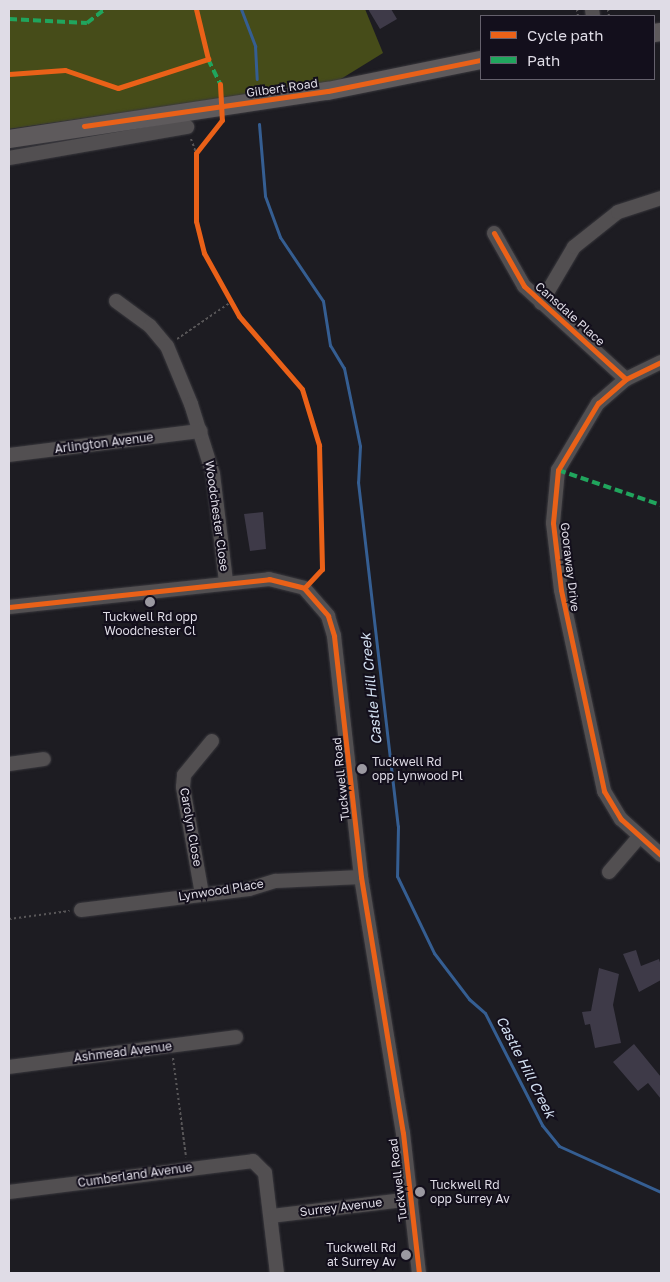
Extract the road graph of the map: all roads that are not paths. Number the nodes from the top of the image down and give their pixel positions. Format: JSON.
{"nodes":[{"id":1,"x":480,"y":60,"type":"edge"},
{"id":2,"x":187,"y":128,"type":"road end"},
{"id":3,"x":9,"y":138,"type":"edge"},
{"id":4,"x":9,"y":158,"type":"edge"},
{"id":5,"x":661,"y":198,"type":"edge"},
{"id":6,"x":494,"y":233,"type":"dead end"},
{"id":7,"x":116,"y":301,"type":"dead end"},
{"id":8,"x":541,"y":303,"type":"junction"},
{"id":9,"x":661,"y":362,"type":"edge"},
{"id":10,"x":626,"y":379,"type":"junction"},
{"id":11,"x":200,"y":431,"type":"junction"},
{"id":12,"x":9,"y":455,"type":"edge"},
{"id":13,"x":226,"y":582,"type":"junction"},
{"id":14,"x":9,"y":607,"type":"edge"},
{"id":15,"x":212,"y":741,"type":"dead end"},
{"id":16,"x":44,"y":759,"type":"dead end"},
{"id":17,"x":9,"y":764,"type":"edge"},
{"id":18,"x":639,"y":837,"type":"junction"},
{"id":19,"x":661,"y":855,"type":"edge"},
{"id":20,"x":610,"y":872,"type":"dead end"},
{"id":21,"x":361,"y":877,"type":"junction"},
{"id":22,"x":202,"y":894,"type":"junction"},
{"id":23,"x":81,"y":910,"type":"road end"},
{"id":24,"x":236,"y":1037,"type":"dead end"},
{"id":25,"x":9,"y":1067,"type":"edge"},
{"id":26,"x":9,"y":1192,"type":"edge"},
{"id":27,"x":411,"y":1199,"type":"junction"},
{"id":28,"x":270,"y":1216,"type":"junction"},
{"id":29,"x":277,"y":1273,"type":"edge"},
{"id":30,"x":419,"y":1273,"type":"edge"}],
"edges":[{"from":1,"to":3,"type":"main road","name":"Gilbert Road"},
{"from":2,"to":4,"type":"street"},
{"from":5,"to":8,"type":"street"},
{"from":6,"to":8,"type":"street","name":"Cansdale Place"},
{"from":7,"to":11,"type":"street","name":"Woodchester Close"},
{"from":8,"to":10,"type":"street","name":"Cansdale Place"},
{"from":9,"to":10,"type":"street","name":"Gooraway Drive"},
{"from":10,"to":18,"type":"street","name":"Gooraway Drive"},
{"from":11,"to":12,"type":"street","name":"Arlington Avenue"},
{"from":11,"to":13,"type":"street","name":"Woodchester Close"},
{"from":13,"to":14,"type":"street","name":"Tuckwell Road"},
{"from":13,"to":21,"type":"street","name":"Tuckwell Road"},
{"from":15,"to":22,"type":"street","name":"Carolyn Close"},
{"from":16,"to":17,"type":"street"},
{"from":18,"to":19,"type":"street","name":"Gooraway Drive"},
{"from":18,"to":20,"type":"street"},
{"from":21,"to":22,"type":"street","name":"Lynwood Place"},
{"from":21,"to":27,"type":"street","name":"Tuckwell Road"},
{"from":22,"to":23,"type":"street","name":"Lynwood Place"},
{"from":24,"to":25,"type":"street","name":"Ashmead Avenue"},
{"from":26,"to":28,"type":"street","name":"Cumberland Avenue"},
{"from":27,"to":28,"type":"street","name":"Surrey Avenue"},
{"from":27,"to":30,"type":"street","name":"Tuckwell Road"},
{"from":28,"to":29,"type":"street"}]}
